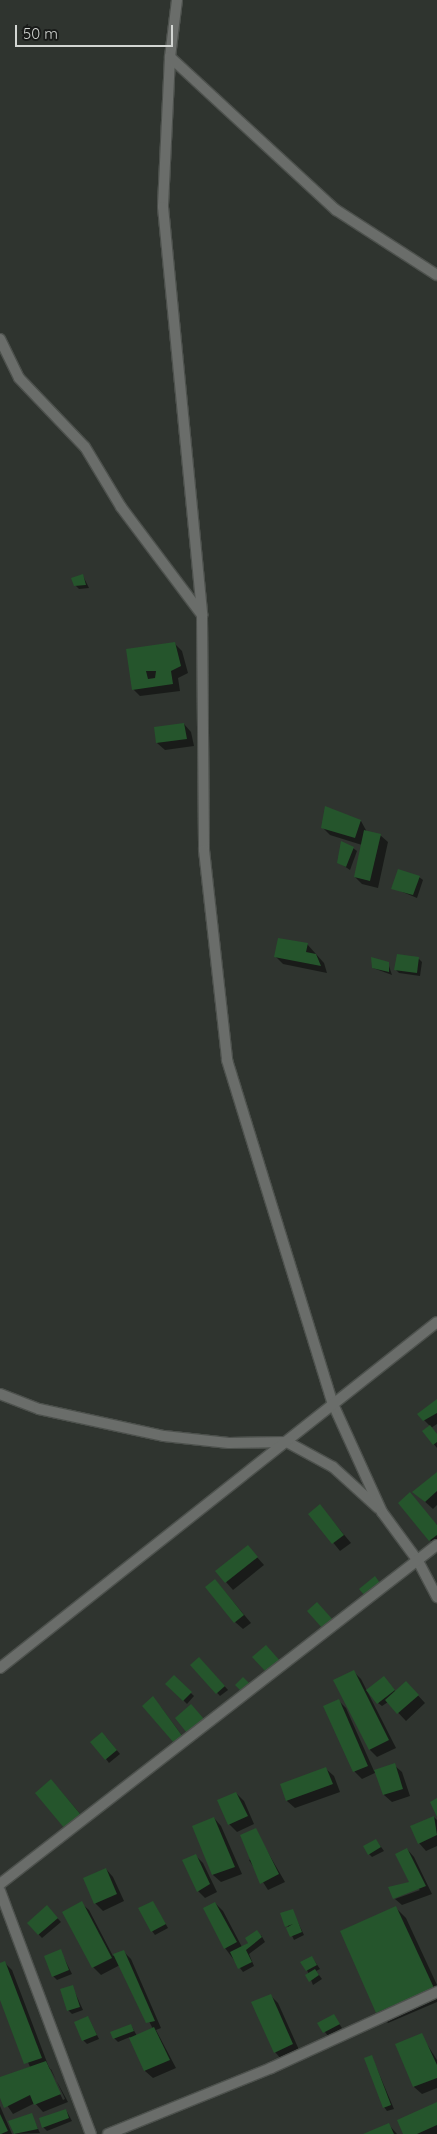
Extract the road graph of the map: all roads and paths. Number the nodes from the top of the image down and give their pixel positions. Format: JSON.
{"nodes":[{"id":1,"x":177,"y":0,"type":"edge"},
{"id":2,"x":170,"y":57,"type":"junction"},
{"id":3,"x":437,"y":275,"type":"edge"},
{"id":4,"x":0,"y":339,"type":"edge"},
{"id":5,"x":202,"y":615,"type":"junction"},
{"id":6,"x":437,"y":1322,"type":"edge"},
{"id":7,"x":0,"y":1394,"type":"edge"},
{"id":8,"x":333,"y":1404,"type":"junction"},
{"id":9,"x":286,"y":1442,"type":"junction"},
{"id":10,"x":382,"y":1512,"type":"junction"},
{"id":11,"x":437,"y":1545,"type":"edge"},
{"id":12,"x":418,"y":1561,"type":"junction"},
{"id":13,"x":437,"y":1597,"type":"edge"},
{"id":14,"x":0,"y":1668,"type":"edge"},
{"id":15,"x":0,"y":1884,"type":"edge"},
{"id":16,"x":0,"y":1891,"type":"edge"},
{"id":17,"x":437,"y":1992,"type":"edge"},
{"id":18,"x":91,"y":2134,"type":"edge"},
{"id":19,"x":108,"y":2134,"type":"edge"}],
"edges":[{"from":1,"to":2,"type":"street"},
{"from":2,"to":3,"type":"street"},
{"from":2,"to":5,"type":"street"},
{"from":4,"to":5,"type":"street"},
{"from":5,"to":8,"type":"street"},
{"from":6,"to":8,"type":"street"},
{"from":7,"to":9,"type":"street"},
{"from":8,"to":9,"type":"street"},
{"from":8,"to":10,"type":"street"},
{"from":9,"to":10,"type":"street"},
{"from":9,"to":14,"type":"street"},
{"from":10,"to":12,"type":"street"},
{"from":11,"to":12,"type":"street"},
{"from":12,"to":13,"type":"street"},
{"from":12,"to":15,"type":"street"},
{"from":16,"to":18,"type":"street"},
{"from":17,"to":19,"type":"street"}]}
